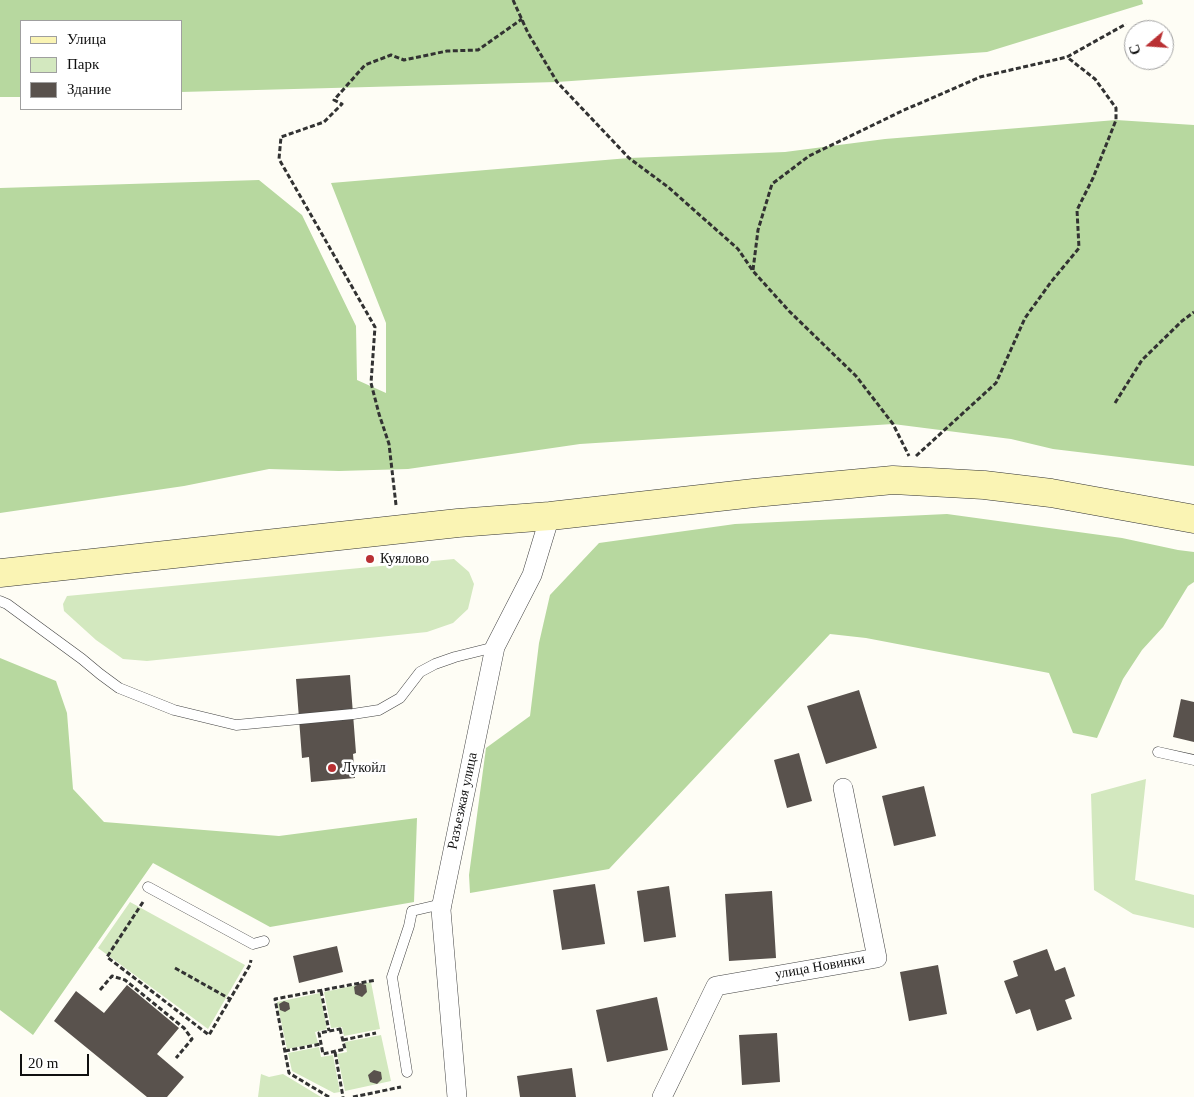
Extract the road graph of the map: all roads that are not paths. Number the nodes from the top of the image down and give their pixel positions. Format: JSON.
{"nodes":[{"id":1,"x":550,"y":516,"type":"junction"},
{"id":2,"x":1194,"y":519,"type":"edge"},
{"id":3,"x":0,"y":573,"type":"edge"},
{"id":4,"x":0,"y":601,"type":"edge"},
{"id":5,"x":495,"y":647,"type":"junction"},
{"id":6,"x":1158,"y":752,"type":"dead end"},
{"id":7,"x":1194,"y":760,"type":"edge"},
{"id":8,"x":843,"y":788,"type":"dead end"},
{"id":9,"x":150,"y":888,"type":"road end"},
{"id":10,"x":442,"y":904,"type":"junction"},
{"id":11,"x":264,"y":941,"type":"dead end"},
{"id":12,"x":407,"y":1072,"type":"road end"},
{"id":13,"x":457,"y":1097,"type":"edge"},
{"id":14,"x":662,"y":1097,"type":"edge"}],
"edges":[{"from":1,"to":2,"type":"main road"},
{"from":1,"to":3,"type":"main road"},
{"from":1,"to":5,"type":"street","name":"Разъезжая улица"},
{"from":4,"to":5,"type":"lane"},
{"from":5,"to":10,"type":"street","name":"Разъезжая улица"},
{"from":6,"to":7,"type":"lane"},
{"from":8,"to":14,"type":"street","name":"улица Новинки"},
{"from":9,"to":11,"type":"lane"},
{"from":10,"to":12,"type":"lane"},
{"from":10,"to":13,"type":"street","name":"Разъезжая улица"}]}
